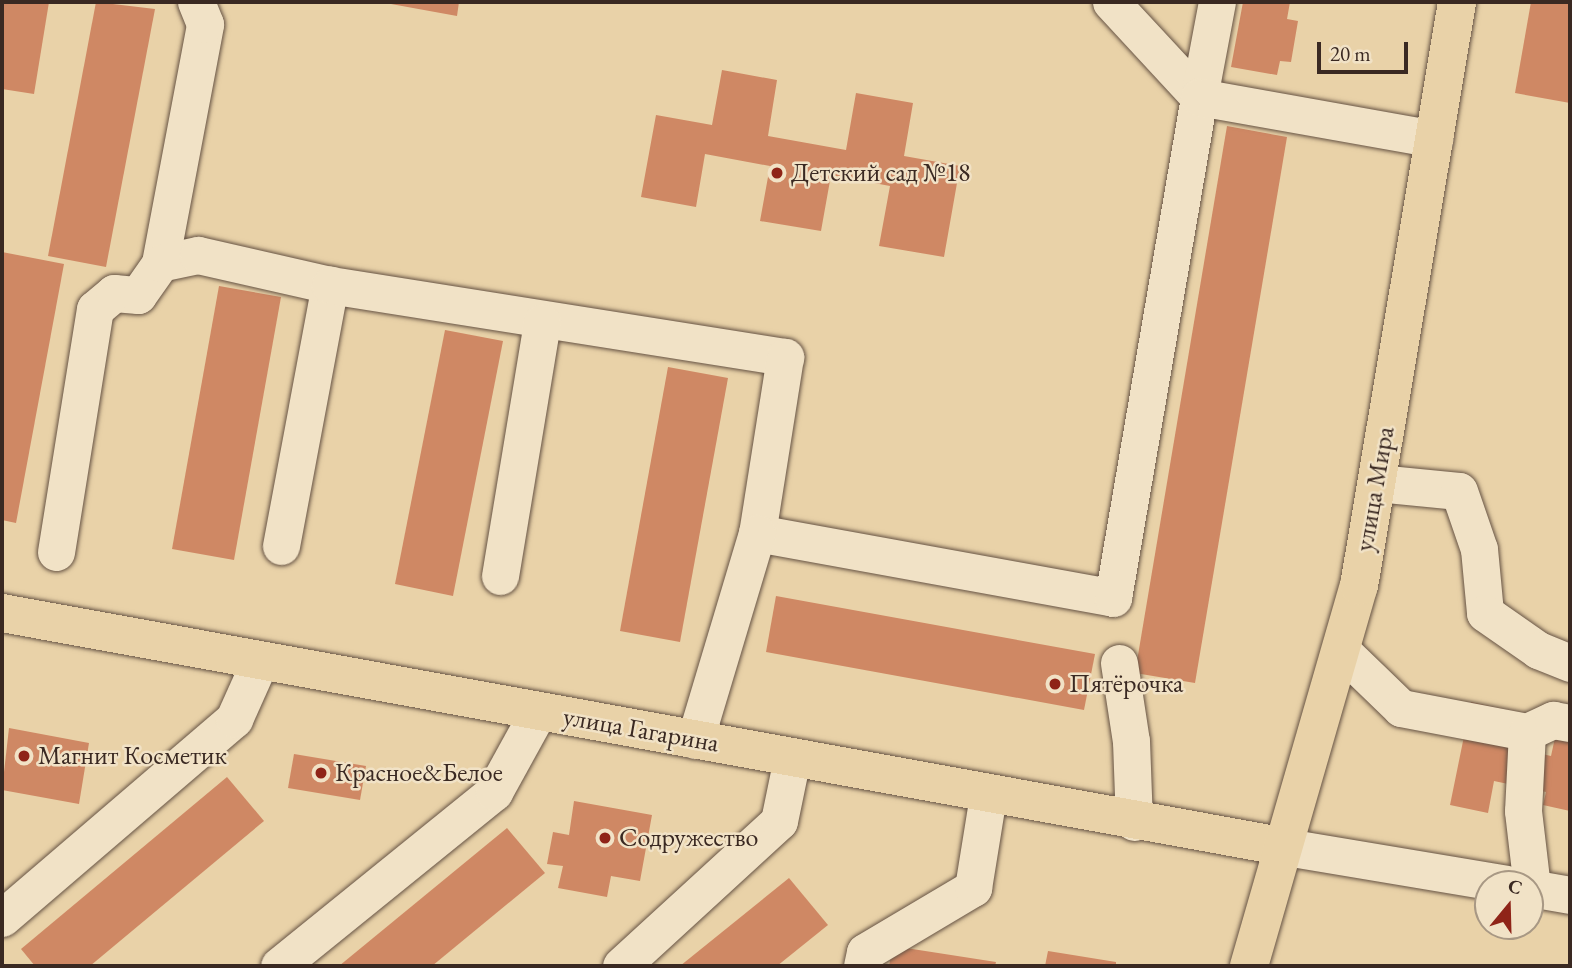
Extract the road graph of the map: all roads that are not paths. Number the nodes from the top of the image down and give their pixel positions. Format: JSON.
{"nodes":[{"id":1,"x":196,"y":2,"type":"edge"},
{"id":2,"x":1111,"y":2,"type":"edge"},
{"id":3,"x":1217,"y":2,"type":"edge"},
{"id":4,"x":1458,"y":2,"type":"edge"},
{"id":5,"x":1199,"y":97,"type":"junction"},
{"id":6,"x":1434,"y":139,"type":"junction"},
{"id":7,"x":160,"y":262,"type":"junction"},
{"id":8,"x":330,"y":285,"type":"junction"},
{"id":9,"x":542,"y":322,"type":"junction"},
{"id":10,"x":1377,"y":483,"type":"junction"},
{"id":11,"x":757,"y":533,"type":"junction"},
{"id":12,"x":281,"y":546,"type":"dead end"},
{"id":13,"x":56,"y":552,"type":"dead end"},
{"id":14,"x":500,"y":576,"type":"dead end"},
{"id":15,"x":2,"y":614,"type":"edge"},
{"id":16,"x":1342,"y":651,"type":"junction"},
{"id":17,"x":260,"y":661,"type":"junction"},
{"id":18,"x":1119,"y":663,"type":"dead end"},
{"id":19,"x":1570,"y":663,"type":"edge"},
{"id":20,"x":538,"y":712,"type":"junction"},
{"id":21,"x":1570,"y":723,"type":"edge"},
{"id":22,"x":1527,"y":732,"type":"junction"},
{"id":23,"x":695,"y":740,"type":"junction"},
{"id":24,"x":792,"y":758,"type":"junction"},
{"id":25,"x":988,"y":794,"type":"junction"},
{"id":26,"x":1134,"y":821,"type":"junction"},
{"id":27,"x":1280,"y":846,"type":"junction"},
{"id":28,"x":1523,"y":870,"type":"edge"},
{"id":29,"x":1474,"y":879,"type":"edge"},
{"id":30,"x":1544,"y":891,"type":"edge"},
{"id":31,"x":1570,"y":895,"type":"edge"},
{"id":32,"x":2,"y":918,"type":"edge"},
{"id":33,"x":279,"y":966,"type":"edge"},
{"id":34,"x":621,"y":966,"type":"edge"},
{"id":35,"x":862,"y":966,"type":"edge"},
{"id":36,"x":1250,"y":966,"type":"edge"}],
"edges":[{"from":1,"to":7,"type":"street"},
{"from":2,"to":5,"type":"street"},
{"from":3,"to":5,"type":"street"},
{"from":4,"to":6,"type":"main road","name":"улица Мира"},
{"from":5,"to":6,"type":"street"},
{"from":5,"to":11,"type":"street"},
{"from":6,"to":10,"type":"main road","name":"улица Мира"},
{"from":7,"to":8,"type":"street"},
{"from":7,"to":13,"type":"street"},
{"from":8,"to":9,"type":"street"},
{"from":8,"to":12,"type":"street"},
{"from":9,"to":11,"type":"street"},
{"from":9,"to":14,"type":"street"},
{"from":10,"to":16,"type":"main road","name":"улица Мира"},
{"from":10,"to":19,"type":"street"},
{"from":11,"to":23,"type":"street"},
{"from":15,"to":17,"type":"main road","name":"улица Гагарина"},
{"from":16,"to":22,"type":"street"},
{"from":16,"to":27,"type":"main road","name":"улица Мира"},
{"from":17,"to":20,"type":"main road","name":"улица Гагарина"},
{"from":17,"to":32,"type":"street"},
{"from":18,"to":26,"type":"street"},
{"from":20,"to":23,"type":"main road","name":"улица Гагарина"},
{"from":20,"to":33,"type":"street"},
{"from":21,"to":22,"type":"street"},
{"from":22,"to":28,"type":"street"},
{"from":23,"to":24,"type":"main road","name":"улица Гагарина"},
{"from":24,"to":25,"type":"main road","name":"улица Гагарина"},
{"from":24,"to":34,"type":"street"},
{"from":25,"to":26,"type":"main road","name":"улица Гагарина"},
{"from":25,"to":35,"type":"street"},
{"from":26,"to":27,"type":"main road","name":"улица Гагарина"},
{"from":27,"to":29,"type":"street"},
{"from":27,"to":36,"type":"main road","name":"улица Мира"},
{"from":30,"to":31,"type":"street"}]}
